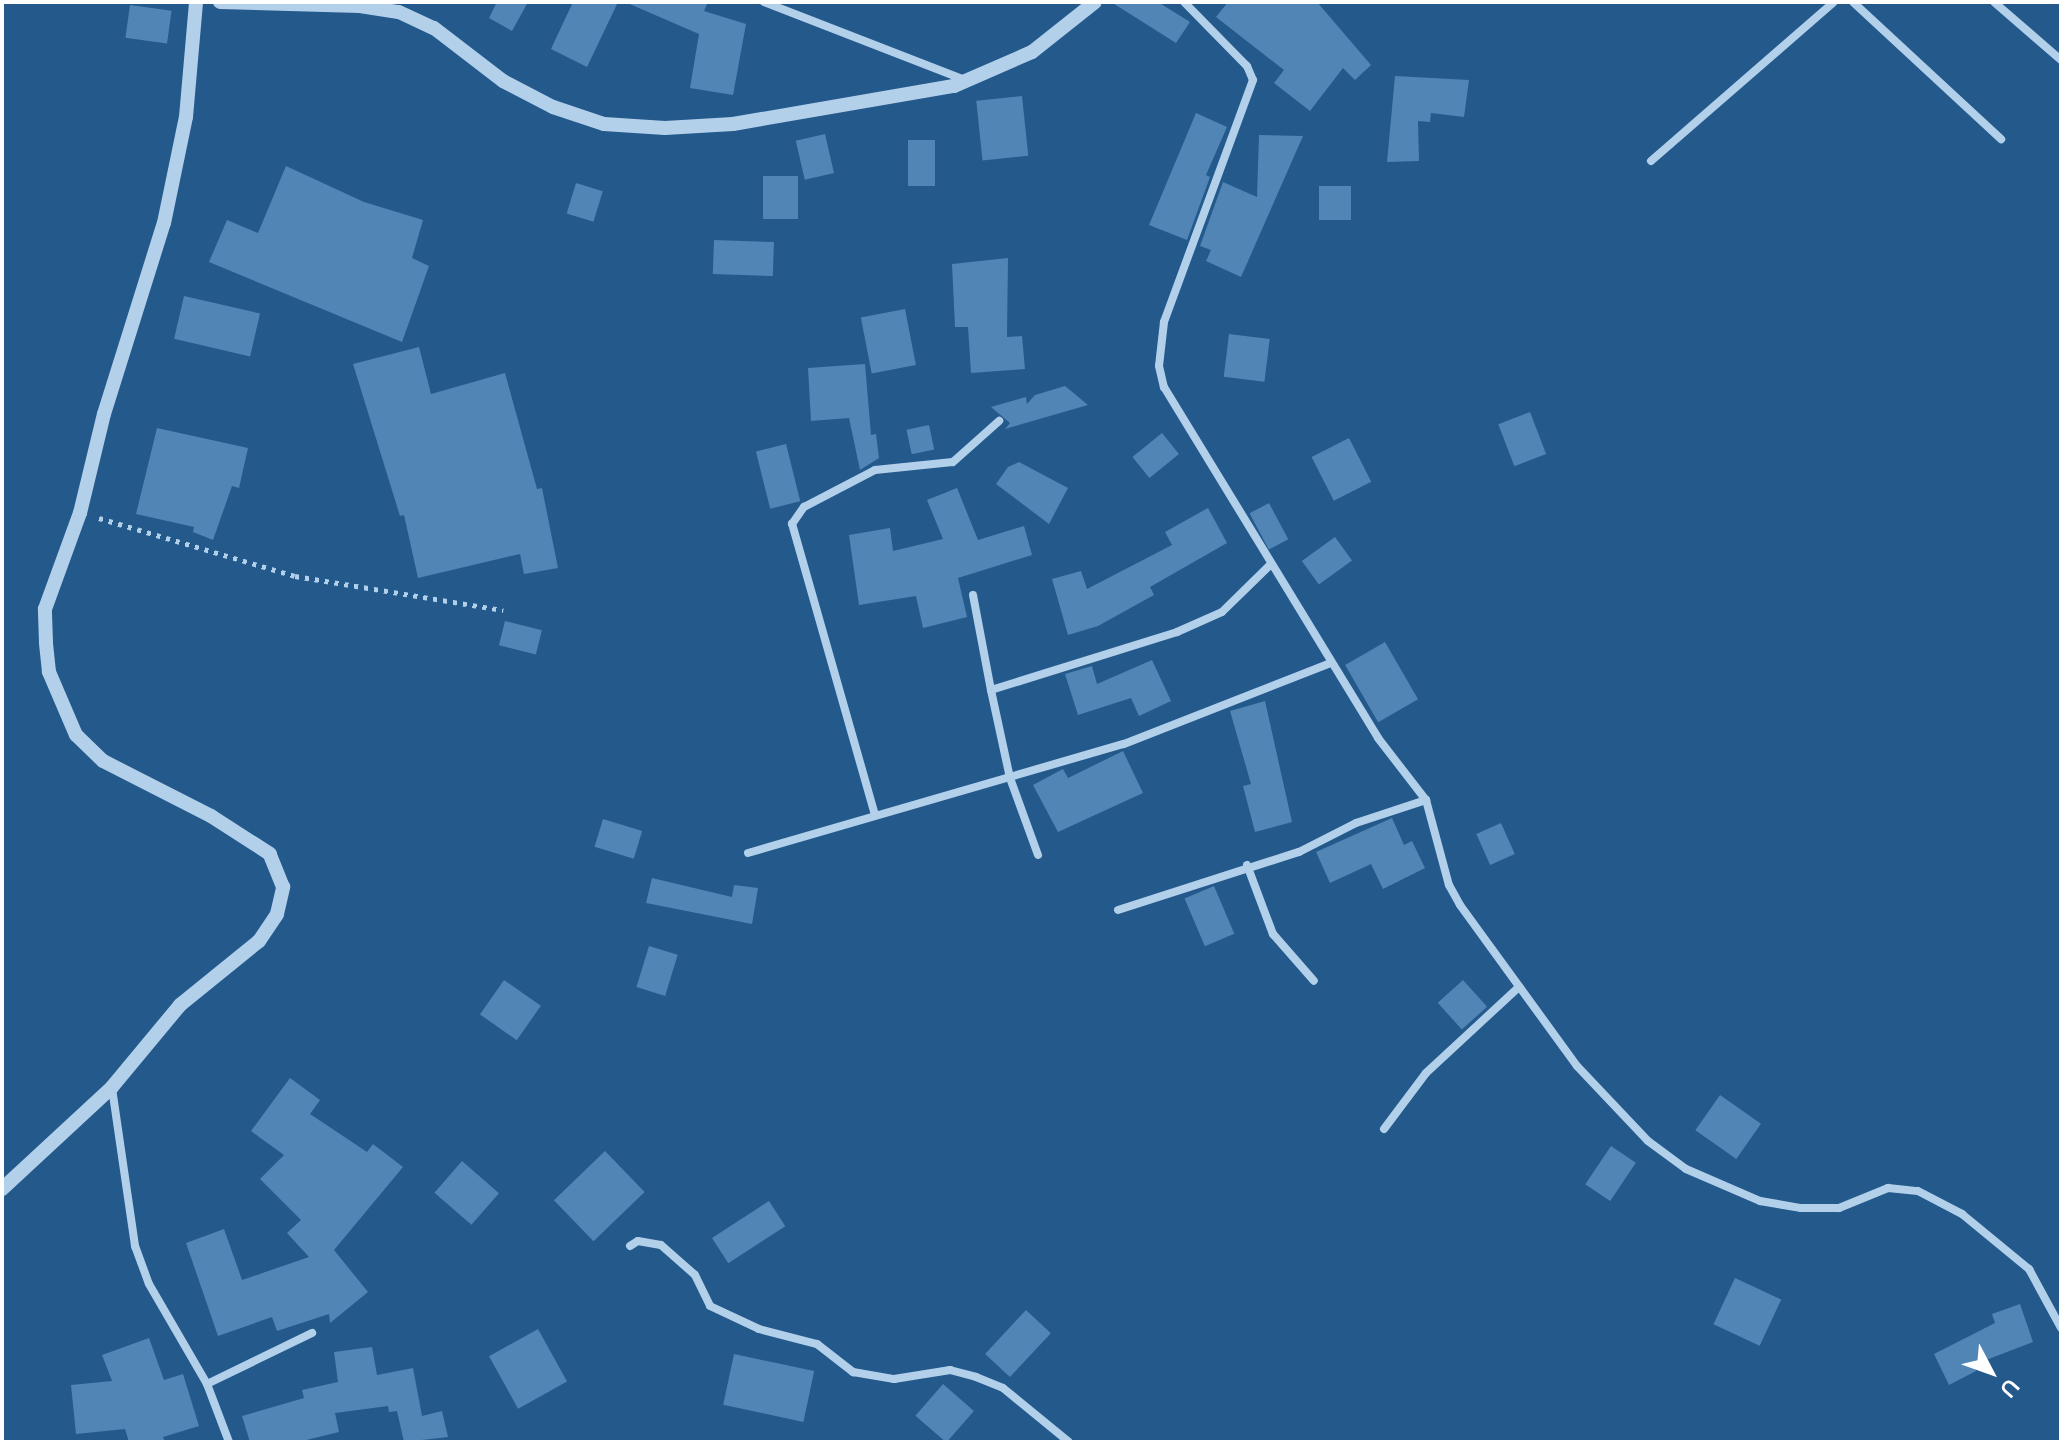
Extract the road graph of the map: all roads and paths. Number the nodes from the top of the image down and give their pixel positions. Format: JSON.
{"nodes":[{"id":1,"x":196,"y":2,"type":"edge"},
{"id":2,"x":220,"y":2,"type":"edge"},
{"id":3,"x":1095,"y":2,"type":"edge"},
{"id":4,"x":1184,"y":2,"type":"edge"},
{"id":5,"x":1834,"y":2,"type":"edge"},
{"id":6,"x":1853,"y":2,"type":"edge"},
{"id":7,"x":1994,"y":2,"type":"edge"},
{"id":8,"x":770,"y":3,"type":"edge"},
{"id":9,"x":2061,"y":60,"type":"edge"},
{"id":10,"x":968,"y":81,"type":"junction"},
{"id":11,"x":2001,"y":139,"type":"dead end"},
{"id":12,"x":1651,"y":161,"type":"dead end"},
{"id":13,"x":999,"y":421,"type":"dead end"},
{"id":14,"x":80,"y":513,"type":"junction"},
{"id":15,"x":1271,"y":564,"type":"junction"},
{"id":16,"x":973,"y":595,"type":"dead end"},
{"id":17,"x":503,"y":610,"type":"dead end"},
{"id":18,"x":1331,"y":663,"type":"junction"},
{"id":19,"x":991,"y":690,"type":"junction"},
{"id":20,"x":1010,"y":778,"type":"junction"},
{"id":21,"x":1426,"y":800,"type":"junction"},
{"id":22,"x":875,"y":815,"type":"junction"},
{"id":23,"x":748,"y":853,"type":"dead end"},
{"id":24,"x":1038,"y":855,"type":"dead end"},
{"id":25,"x":1247,"y":865,"type":"junction"},
{"id":26,"x":1118,"y":910,"type":"dead end"},
{"id":27,"x":1314,"y":981,"type":"dead end"},
{"id":28,"x":1519,"y":987,"type":"junction"},
{"id":29,"x":112,"y":1087,"type":"junction"},
{"id":30,"x":1384,"y":1129,"type":"dead end"},
{"id":31,"x":2,"y":1189,"type":"edge"},
{"id":32,"x":630,"y":1246,"type":"dead end"},
{"id":33,"x":2061,"y":1328,"type":"edge"},
{"id":34,"x":312,"y":1333,"type":"dead end"},
{"id":35,"x":207,"y":1384,"type":"junction"},
{"id":36,"x":229,"y":1442,"type":"edge"},
{"id":37,"x":1069,"y":1442,"type":"edge"}],
"edges":[{"from":1,"to":14,"type":"street"},
{"from":2,"to":10,"type":"street"},
{"from":3,"to":10,"type":"street"},
{"from":4,"to":15,"type":"street"},
{"from":5,"to":12,"type":"street"},
{"from":6,"to":11,"type":"street"},
{"from":7,"to":9,"type":"street"},
{"from":8,"to":10,"type":"street"},
{"from":13,"to":22,"type":"street"},
{"from":14,"to":17,"type":"path"},
{"from":14,"to":29,"type":"street"},
{"from":15,"to":18,"type":"street"},
{"from":15,"to":19,"type":"street"},
{"from":16,"to":19,"type":"street"},
{"from":18,"to":20,"type":"street"},
{"from":18,"to":21,"type":"street"},
{"from":19,"to":20,"type":"street"},
{"from":20,"to":22,"type":"street"},
{"from":20,"to":24,"type":"street"},
{"from":21,"to":25,"type":"street"},
{"from":21,"to":28,"type":"street"},
{"from":22,"to":23,"type":"street"},
{"from":25,"to":26,"type":"street"},
{"from":25,"to":27,"type":"street"},
{"from":28,"to":30,"type":"street"},
{"from":28,"to":33,"type":"street"},
{"from":29,"to":31,"type":"street"},
{"from":29,"to":35,"type":"street"},
{"from":32,"to":37,"type":"street"},
{"from":34,"to":35,"type":"street"},
{"from":35,"to":36,"type":"street"}]}
